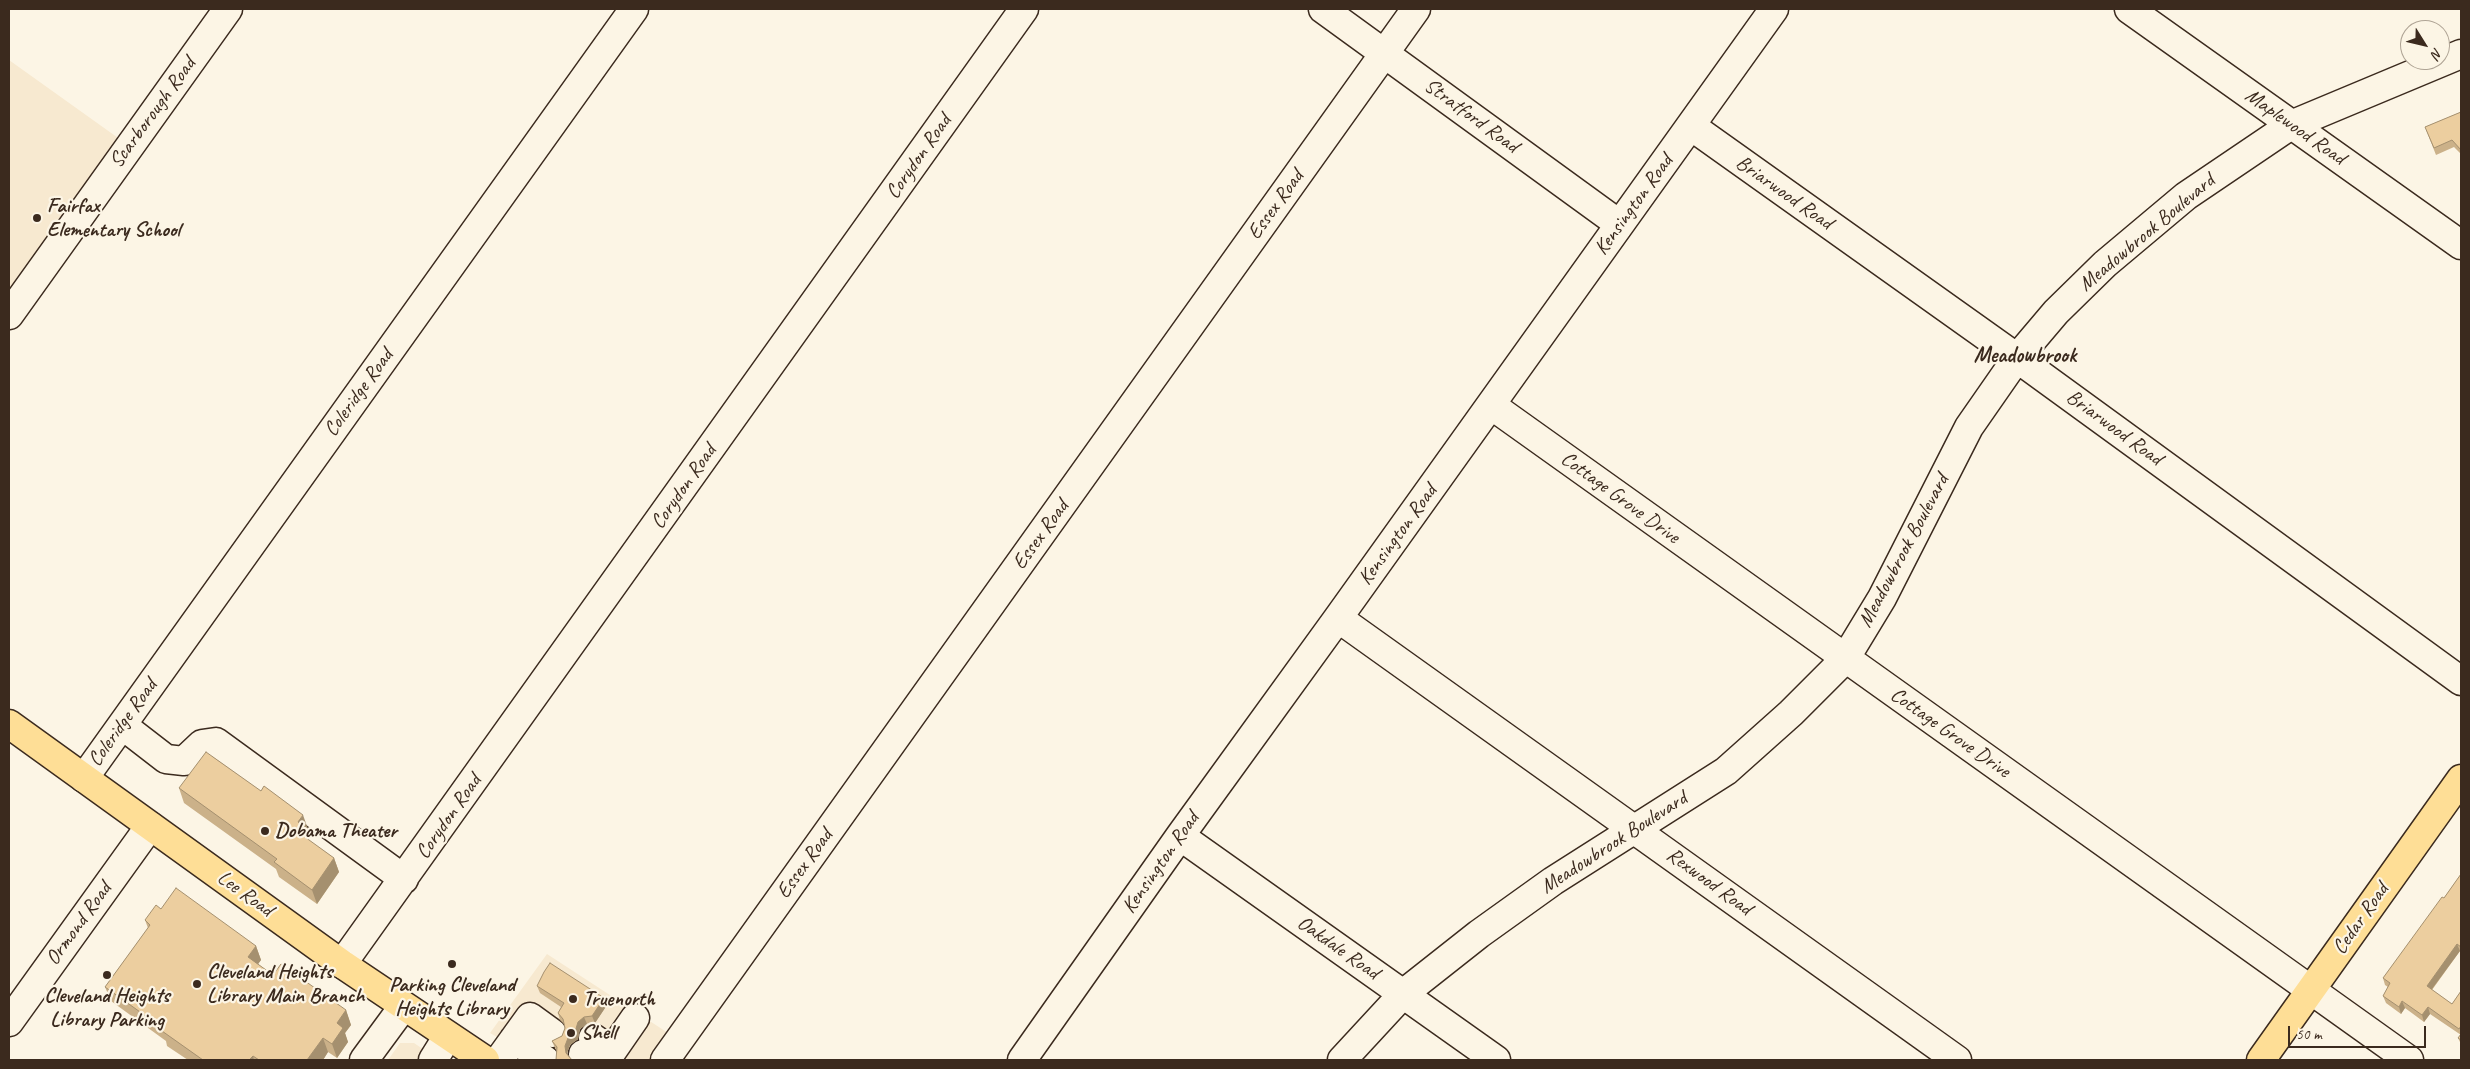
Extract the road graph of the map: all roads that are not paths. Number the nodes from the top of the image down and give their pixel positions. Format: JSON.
{"nodes":[{"id":1,"x":228,"y":9,"type":"edge"},
{"id":2,"x":634,"y":9,"type":"edge"},
{"id":3,"x":1024,"y":9,"type":"edge"},
{"id":4,"x":1323,"y":9,"type":"edge"},
{"id":5,"x":1416,"y":9,"type":"edge"},
{"id":6,"x":1774,"y":9,"type":"edge"},
{"id":7,"x":2129,"y":9,"type":"edge"},
{"id":8,"x":1385,"y":53,"type":"junction"},
{"id":9,"x":2461,"y":54,"type":"edge"},
{"id":10,"x":2291,"y":125,"type":"junction"},
{"id":11,"x":1691,"y":126,"type":"junction"},
{"id":12,"x":1620,"y":224,"type":"junction"},
{"id":13,"x":2461,"y":245,"type":"edge"},
{"id":14,"x":9,"y":315,"type":"edge"},
{"id":15,"x":2017,"y":358,"type":"junction"},
{"id":16,"x":1491,"y":405,"type":"junction"},
{"id":17,"x":1338,"y":618,"type":"junction"},
{"id":18,"x":1845,"y":659,"type":"junction"},
{"id":19,"x":2461,"y":681,"type":"edge"},
{"id":20,"x":9,"y":724,"type":"edge"},
{"id":21,"x":122,"y":725,"type":"junction"},
{"id":22,"x":84,"y":778,"type":"junction"},
{"id":23,"x":2461,"y":779,"type":"edge"},
{"id":24,"x":150,"y":826,"type":"junction"},
{"id":25,"x":1636,"y":830,"type":"junction"},
{"id":26,"x":1180,"y":836,"type":"junction"},
{"id":27,"x":404,"y":879,"type":"junction"},
{"id":28,"x":342,"y":964,"type":"junction"},
{"id":29,"x":2312,"y":990,"type":"junction"},
{"id":30,"x":1403,"y":994,"type":"junction"},
{"id":31,"x":403,"y":1007,"type":"junction"},
{"id":32,"x":635,"y":1018,"type":"dead end"},
{"id":33,"x":9,"y":1022,"type":"edge"},
{"id":34,"x":557,"y":1025,"type":"dead end"},
{"id":35,"x":448,"y":1036,"type":"junction"},
{"id":36,"x":507,"y":1050,"type":"edge"},
{"id":37,"x":597,"y":1053,"type":"edge"},
{"id":38,"x":364,"y":1060,"type":"edge"},
{"id":39,"x":433,"y":1060,"type":"edge"},
{"id":40,"x":485,"y":1060,"type":"edge"},
{"id":41,"x":545,"y":1060,"type":"edge"},
{"id":42,"x":665,"y":1060,"type":"edge"},
{"id":43,"x":1022,"y":1060,"type":"edge"},
{"id":44,"x":1342,"y":1060,"type":"edge"},
{"id":45,"x":1496,"y":1060,"type":"edge"},
{"id":46,"x":1957,"y":1060,"type":"edge"},
{"id":47,"x":2261,"y":1060,"type":"edge"},
{"id":48,"x":2409,"y":1060,"type":"edge"}],
"edges":[{"from":1,"to":14,"type":"street","name":"Scarborough Road"},
{"from":2,"to":21,"type":"street","name":"Coleridge Road"},
{"from":3,"to":27,"type":"street","name":"Corydon Road"},
{"from":4,"to":8,"type":"street","name":"Stratford Road"},
{"from":5,"to":8,"type":"street","name":"Essex Road"},
{"from":6,"to":11,"type":"street","name":"Kensington Road"},
{"from":7,"to":10,"type":"street","name":"Maplewood Road"},
{"from":8,"to":12,"type":"street","name":"Stratford Road"},
{"from":8,"to":42,"type":"street","name":"Essex Road"},
{"from":9,"to":10,"type":"street","name":"Meadowbrook Boulevard"},
{"from":10,"to":13,"type":"street","name":"Maplewood Road"},
{"from":10,"to":15,"type":"street","name":"Meadowbrook Boulevard"},
{"from":11,"to":12,"type":"street","name":"Kensington Road"},
{"from":11,"to":15,"type":"street","name":"Briarwood Road"},
{"from":12,"to":16,"type":"street","name":"Kensington Road"},
{"from":15,"to":18,"type":"street","name":"Meadowbrook Boulevard"},
{"from":15,"to":19,"type":"street","name":"Briarwood Road"},
{"from":16,"to":17,"type":"street","name":"Kensington Road"},
{"from":16,"to":18,"type":"street","name":"Cottage Grove Drive"},
{"from":17,"to":25,"type":"street","name":"Rexwood Road"},
{"from":17,"to":26,"type":"street","name":"Kensington Road"},
{"from":18,"to":25,"type":"street","name":"Meadowbrook Boulevard"},
{"from":18,"to":29,"type":"street","name":"Cottage Grove Drive"},
{"from":20,"to":22,"type":"main road","name":"Lee Road"},
{"from":21,"to":22,"type":"street","name":"Coleridge Road"},
{"from":21,"to":27,"type":"street"},
{"from":22,"to":24,"type":"main road","name":"Lee Road"},
{"from":23,"to":29,"type":"main road","name":"Cedar Road"},
{"from":24,"to":28,"type":"main road","name":"Lee Road"},
{"from":24,"to":33,"type":"street","name":"Ormond Road"},
{"from":25,"to":30,"type":"street","name":"Meadowbrook Boulevard"},
{"from":25,"to":46,"type":"street","name":"Rexwood Road"},
{"from":26,"to":30,"type":"street","name":"Oakdale Road"},
{"from":26,"to":43,"type":"street","name":"Kensington Road"},
{"from":27,"to":28,"type":"street","name":"Corydon Road"},
{"from":28,"to":31,"type":"main road","name":"Lee Road"},
{"from":29,"to":47,"type":"main road","name":"Cedar Road"},
{"from":29,"to":48,"type":"street","name":"Cottage Grove Drive"},
{"from":30,"to":44,"type":"street","name":"Meadowbrook Boulevard"},
{"from":30,"to":45,"type":"street","name":"Oakdale Road"},
{"from":31,"to":35,"type":"main road","name":"Lee Road"},
{"from":31,"to":38,"type":"street"},
{"from":32,"to":37,"type":"street"},
{"from":34,"to":36,"type":"street"},
{"from":35,"to":39,"type":"street"},
{"from":35,"to":40,"type":"main road","name":"Lee Road"},
{"from":36,"to":41,"type":"street"}]}
